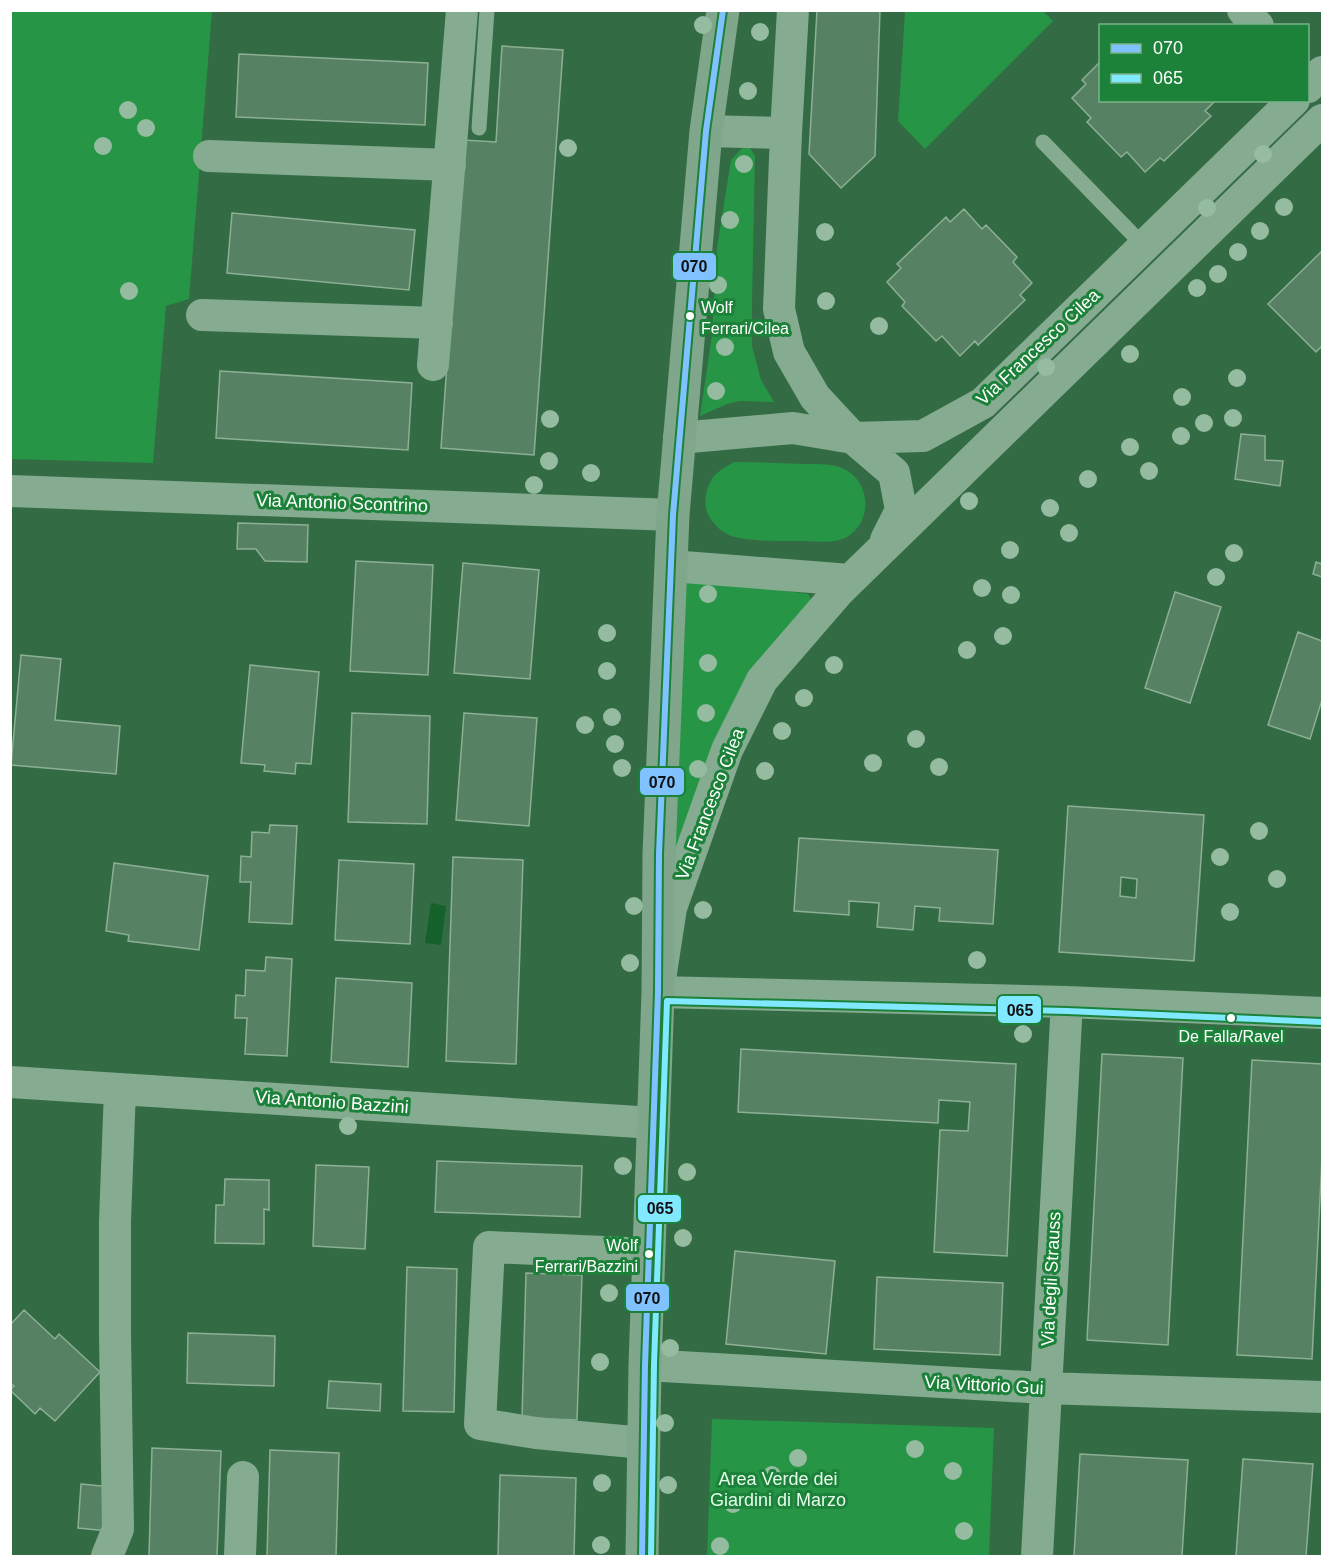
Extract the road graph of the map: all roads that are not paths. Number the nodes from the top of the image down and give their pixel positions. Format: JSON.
{"nodes":[{"id":1,"x":462,"y":10,"type":"edge"},
{"id":2,"x":487,"y":10,"type":"edge"},
{"id":3,"x":723,"y":10,"type":"edge"},
{"id":4,"x":793,"y":10,"type":"edge"},
{"id":5,"x":1243,"y":10,"type":"edge"},
{"id":6,"x":1256,"y":24,"type":"edge"},
{"id":7,"x":1290,"y":102,"type":"edge"},
{"id":8,"x":1323,"y":120,"type":"edge"},
{"id":9,"x":479,"y":128,"type":"dead end"},
{"id":10,"x":706,"y":131,"type":"junction"},
{"id":11,"x":786,"y":133,"type":"junction"},
{"id":12,"x":1043,"y":142,"type":"dead end"},
{"id":13,"x":209,"y":156,"type":"dead end"},
{"id":14,"x":450,"y":165,"type":"junction"},
{"id":15,"x":1144,"y":246,"type":"junction"},
{"id":16,"x":202,"y":315,"type":"dead end"},
{"id":17,"x":437,"y":323,"type":"junction"},
{"id":18,"x":434,"y":365,"type":"dead end"},
{"id":19,"x":679,"y":438,"type":"junction"},
{"id":20,"x":852,"y":438,"type":"junction"},
{"id":21,"x":10,"y":491,"type":"edge"},
{"id":22,"x":673,"y":515,"type":"junction"},
{"id":23,"x":882,"y":549,"type":"junction"},
{"id":24,"x":671,"y":566,"type":"junction"},
{"id":25,"x":850,"y":580,"type":"junction"},
{"id":26,"x":658,"y":992,"type":"junction"},
{"id":27,"x":1067,"y":1002,"type":"junction"},
{"id":28,"x":1323,"y":1013,"type":"edge"},
{"id":29,"x":10,"y":1082,"type":"edge"},
{"id":30,"x":120,"y":1089,"type":"junction"},
{"id":31,"x":654,"y":1123,"type":"junction"},
{"id":32,"x":649,"y":1254,"type":"junction"},
{"id":33,"x":645,"y":1365,"type":"junction"},
{"id":34,"x":1045,"y":1388,"type":"junction"},
{"id":35,"x":1323,"y":1398,"type":"edge"},
{"id":36,"x":644,"y":1443,"type":"junction"},
{"id":37,"x":243,"y":1478,"type":"dead end"},
{"id":38,"x":107,"y":1557,"type":"edge"},
{"id":39,"x":240,"y":1557,"type":"edge"},
{"id":40,"x":642,"y":1557,"type":"edge"},
{"id":41,"x":1037,"y":1557,"type":"edge"}],
"edges":[{"from":1,"to":14,"type":"street"},
{"from":2,"to":9,"type":"lane"},
{"from":3,"to":10,"type":"street"},
{"from":4,"to":11,"type":"street"},
{"from":5,"to":6,"type":"street"},
{"from":7,"to":15,"type":"street","name":"Via Francesco Cilea"},
{"from":8,"to":23,"type":"street","name":"Via Francesco Cilea"},
{"from":10,"to":11,"type":"street"},
{"from":10,"to":19,"type":"street"},
{"from":11,"to":20,"type":"street"},
{"from":12,"to":15,"type":"lane"},
{"from":13,"to":14,"type":"street"},
{"from":14,"to":17,"type":"street"},
{"from":15,"to":20,"type":"street","name":"Via Francesco Cilea"},
{"from":16,"to":17,"type":"street"},
{"from":17,"to":18,"type":"street"},
{"from":19,"to":20,"type":"street","name":"Via Francesco Cilea"},
{"from":19,"to":22,"type":"street"},
{"from":20,"to":23,"type":"street"},
{"from":21,"to":22,"type":"street","name":"Via Antonio Scontrino"},
{"from":22,"to":24,"type":"street"},
{"from":23,"to":25,"type":"street","name":"Via Francesco Cilea"},
{"from":24,"to":25,"type":"street"},
{"from":24,"to":26,"type":"street"},
{"from":25,"to":26,"type":"street","name":"Via Francesco Cilea"},
{"from":26,"to":27,"type":"street"},
{"from":26,"to":31,"type":"street"},
{"from":27,"to":28,"type":"street"},
{"from":27,"to":34,"type":"street","name":"Via degli Strauss"},
{"from":29,"to":30,"type":"street","name":"Via Antonio Bazzini"},
{"from":30,"to":31,"type":"street","name":"Via Antonio Bazzini"},
{"from":30,"to":38,"type":"street"},
{"from":31,"to":32,"type":"street"},
{"from":32,"to":33,"type":"street"},
{"from":32,"to":36,"type":"street"},
{"from":33,"to":34,"type":"street","name":"Via Vittorio Gui"},
{"from":33,"to":36,"type":"street"},
{"from":34,"to":35,"type":"street","name":"Via Vittorio Gui"},
{"from":34,"to":41,"type":"street","name":"Via degli Strauss"},
{"from":36,"to":40,"type":"street"},
{"from":37,"to":39,"type":"street"}]}
